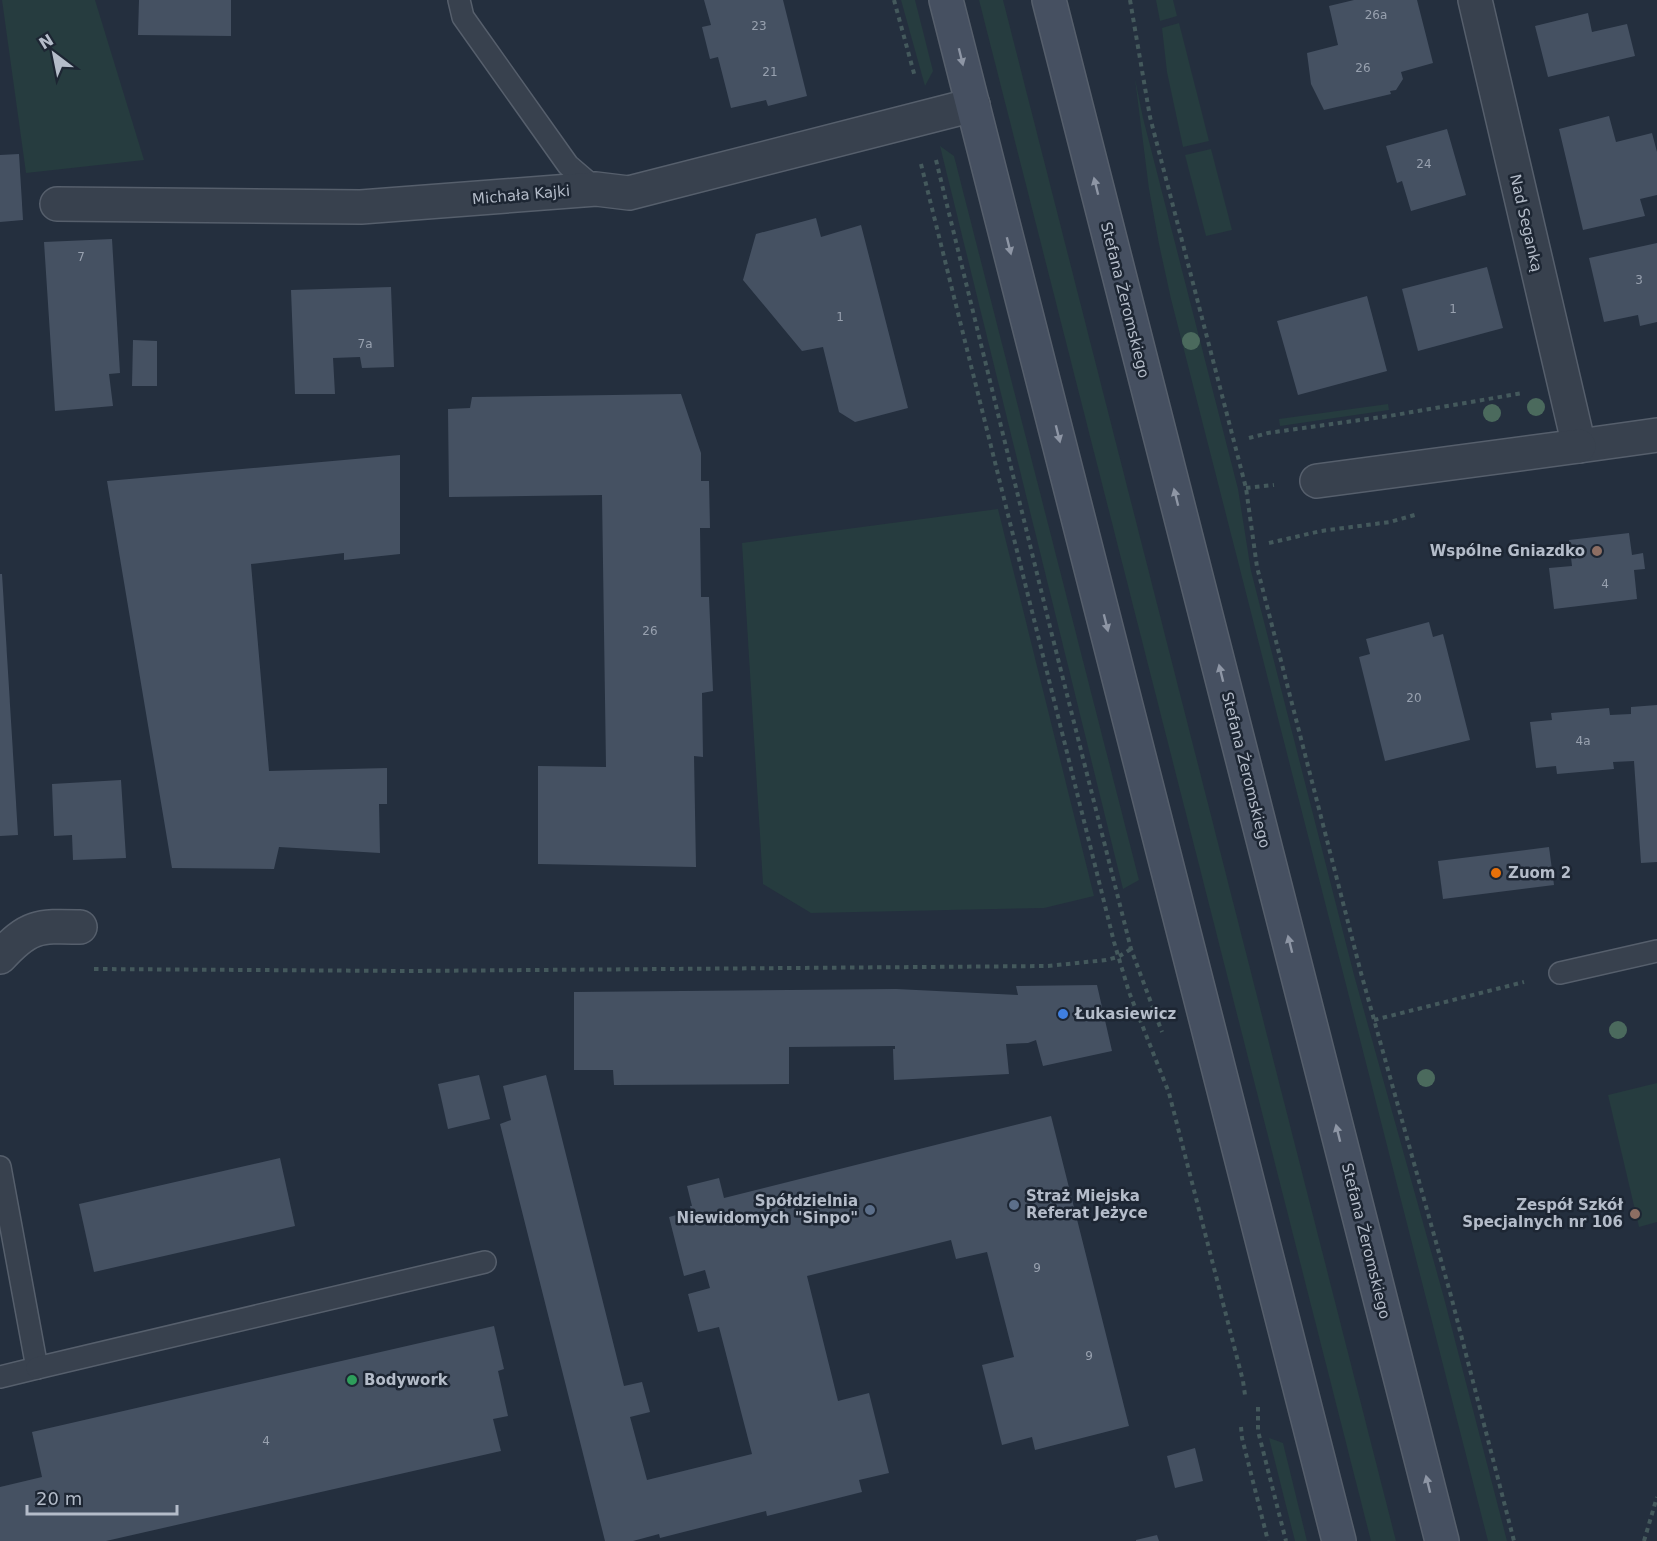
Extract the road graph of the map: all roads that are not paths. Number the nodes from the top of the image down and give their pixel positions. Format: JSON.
{"nodes":[{"id":1,"x":459,"y":0,"type":"edge"},
{"id":2,"x":946,"y":0,"type":"edge"},
{"id":3,"x":1049,"y":0,"type":"edge"},
{"id":4,"x":1474,"y":0,"type":"edge"},
{"id":5,"x":973,"y":105,"type":"junction"},
{"id":6,"x":596,"y":189,"type":"junction"},
{"id":7,"x":57,"y":204,"type":"dead end"},
{"id":8,"x":1657,"y":435,"type":"edge"},
{"id":9,"x":1579,"y":446,"type":"junction"},
{"id":10,"x":1317,"y":481,"type":"dead end"},
{"id":11,"x":80,"y":927,"type":"dead end"},
{"id":12,"x":1657,"y":951,"type":"edge"},
{"id":13,"x":0,"y":957,"type":"edge"},
{"id":14,"x":1560,"y":973,"type":"road end"},
{"id":15,"x":0,"y":1167,"type":"edge"},
{"id":16,"x":485,"y":1262,"type":"dead end"},
{"id":17,"x":38,"y":1368,"type":"junction"},
{"id":18,"x":0,"y":1377,"type":"edge"},
{"id":19,"x":1339,"y":1541,"type":"edge"},
{"id":20,"x":1442,"y":1541,"type":"edge"}],
"edges":[{"from":1,"to":6,"type":"lane"},
{"from":2,"to":5,"type":"main road","one_way":true},
{"from":20,"to":3,"type":"main road","name":"Stefana Żeromskiego","one_way":true},
{"from":4,"to":9,"type":"street","name":"Nad Seganką"},
{"from":5,"to":6,"type":"street","name":"Michała Kajki"},
{"from":5,"to":19,"type":"main road","one_way":true},
{"from":6,"to":7,"type":"street","name":"Michała Kajki"},
{"from":8,"to":9,"type":"street"},
{"from":9,"to":10,"type":"street"},
{"from":11,"to":13,"type":"street"},
{"from":12,"to":14,"type":"lane"},
{"from":15,"to":17,"type":"lane"},
{"from":16,"to":17,"type":"lane"},
{"from":17,"to":18,"type":"lane"}]}
